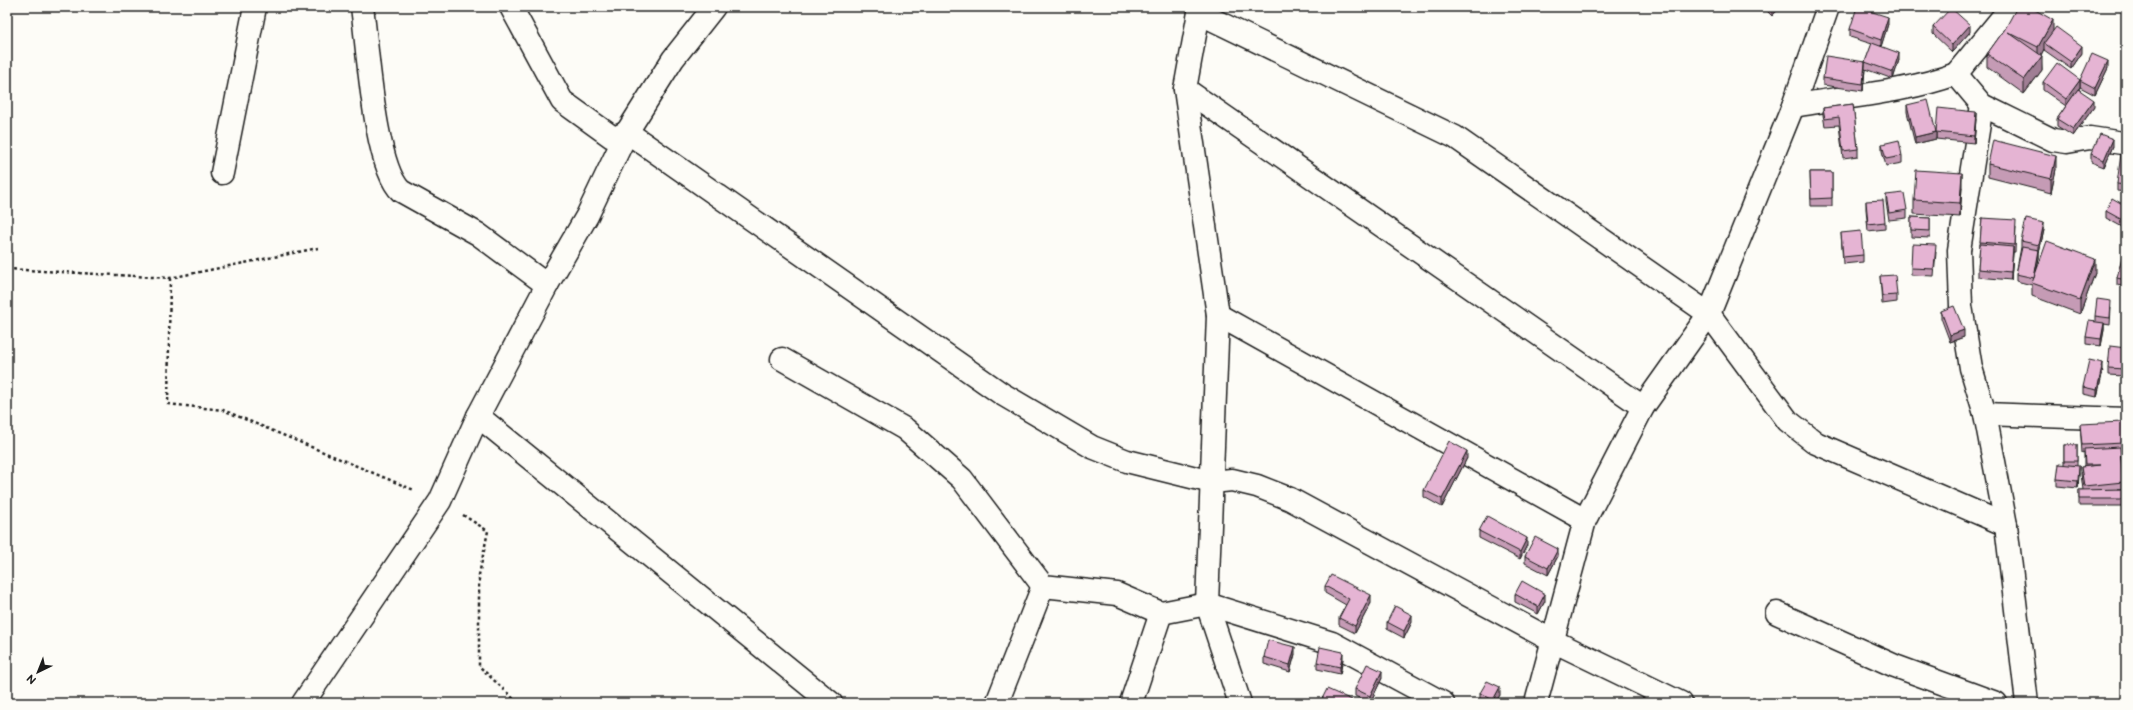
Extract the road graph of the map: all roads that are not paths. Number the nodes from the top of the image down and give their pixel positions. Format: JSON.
{"nodes":[{"id":1,"x":255,"y":7,"type":"edge"},
{"id":2,"x":362,"y":7,"type":"edge"},
{"id":3,"x":511,"y":7,"type":"edge"},
{"id":4,"x":714,"y":7,"type":"edge"},
{"id":5,"x":1828,"y":7,"type":"edge"},
{"id":6,"x":2011,"y":7,"type":"edge"},
{"id":7,"x":1200,"y":10,"type":"edge"},
{"id":8,"x":1956,"y":74,"type":"junction"},
{"id":9,"x":1185,"y":89,"type":"junction"},
{"id":10,"x":1982,"y":105,"type":"junction"},
{"id":11,"x":1793,"y":106,"type":"junction"},
{"id":12,"x":627,"y":132,"type":"junction"},
{"id":13,"x":2125,"y":139,"type":"edge"},
{"id":14,"x":222,"y":173,"type":"dead end"},
{"id":15,"x":547,"y":285,"type":"junction"},
{"id":16,"x":1709,"y":314,"type":"junction"},
{"id":17,"x":1218,"y":315,"type":"junction"},
{"id":18,"x":782,"y":359,"type":"dead end"},
{"id":19,"x":1643,"y":407,"type":"junction"},
{"id":20,"x":1985,"y":414,"type":"junction"},
{"id":21,"x":478,"y":416,"type":"junction"},
{"id":22,"x":2126,"y":420,"type":"edge"},
{"id":23,"x":1212,"y":482,"type":"junction"},
{"id":24,"x":1584,"y":520,"type":"junction"},
{"id":25,"x":2006,"y":526,"type":"junction"},
{"id":26,"x":1043,"y":586,"type":"junction"},
{"id":27,"x":1207,"y":604,"type":"junction"},
{"id":28,"x":1161,"y":612,"type":"junction"},
{"id":29,"x":1777,"y":613,"type":"dead end"},
{"id":30,"x":1553,"y":641,"type":"junction"},
{"id":31,"x":303,"y":703,"type":"edge"},
{"id":32,"x":831,"y":703,"type":"edge"},
{"id":33,"x":997,"y":703,"type":"edge"},
{"id":34,"x":1131,"y":703,"type":"edge"},
{"id":35,"x":1240,"y":703,"type":"edge"},
{"id":36,"x":1443,"y":703,"type":"edge"},
{"id":37,"x":1536,"y":703,"type":"edge"},
{"id":38,"x":1681,"y":703,"type":"edge"},
{"id":39,"x":1996,"y":703,"type":"edge"},
{"id":40,"x":2027,"y":703,"type":"edge"}],
"edges":[{"from":1,"to":14,"type":"street"},
{"from":2,"to":15,"type":"street"},
{"from":3,"to":12,"type":"street"},
{"from":4,"to":12,"type":"street"},
{"from":5,"to":11,"type":"street"},
{"from":6,"to":8,"type":"street"},
{"from":7,"to":9,"type":"street"},
{"from":7,"to":16,"type":"street"},
{"from":8,"to":10,"type":"street"},
{"from":8,"to":11,"type":"street"},
{"from":9,"to":17,"type":"street"},
{"from":9,"to":19,"type":"street"},
{"from":10,"to":13,"type":"street"},
{"from":10,"to":20,"type":"street"},
{"from":11,"to":16,"type":"street"},
{"from":12,"to":15,"type":"street"},
{"from":12,"to":23,"type":"street"},
{"from":15,"to":21,"type":"street"},
{"from":16,"to":19,"type":"street"},
{"from":16,"to":25,"type":"street"},
{"from":17,"to":23,"type":"street"},
{"from":17,"to":24,"type":"street"},
{"from":18,"to":26,"type":"street"},
{"from":19,"to":24,"type":"street"},
{"from":20,"to":22,"type":"street"},
{"from":20,"to":25,"type":"street"},
{"from":21,"to":31,"type":"street"},
{"from":21,"to":32,"type":"street"},
{"from":23,"to":27,"type":"street"},
{"from":23,"to":30,"type":"street"},
{"from":24,"to":30,"type":"street"},
{"from":25,"to":40,"type":"street"},
{"from":26,"to":28,"type":"street"},
{"from":26,"to":33,"type":"street"},
{"from":27,"to":28,"type":"street"},
{"from":27,"to":35,"type":"street"},
{"from":27,"to":36,"type":"street"},
{"from":28,"to":34,"type":"street"},
{"from":29,"to":39,"type":"street"},
{"from":30,"to":37,"type":"street"},
{"from":30,"to":38,"type":"street"}]}
